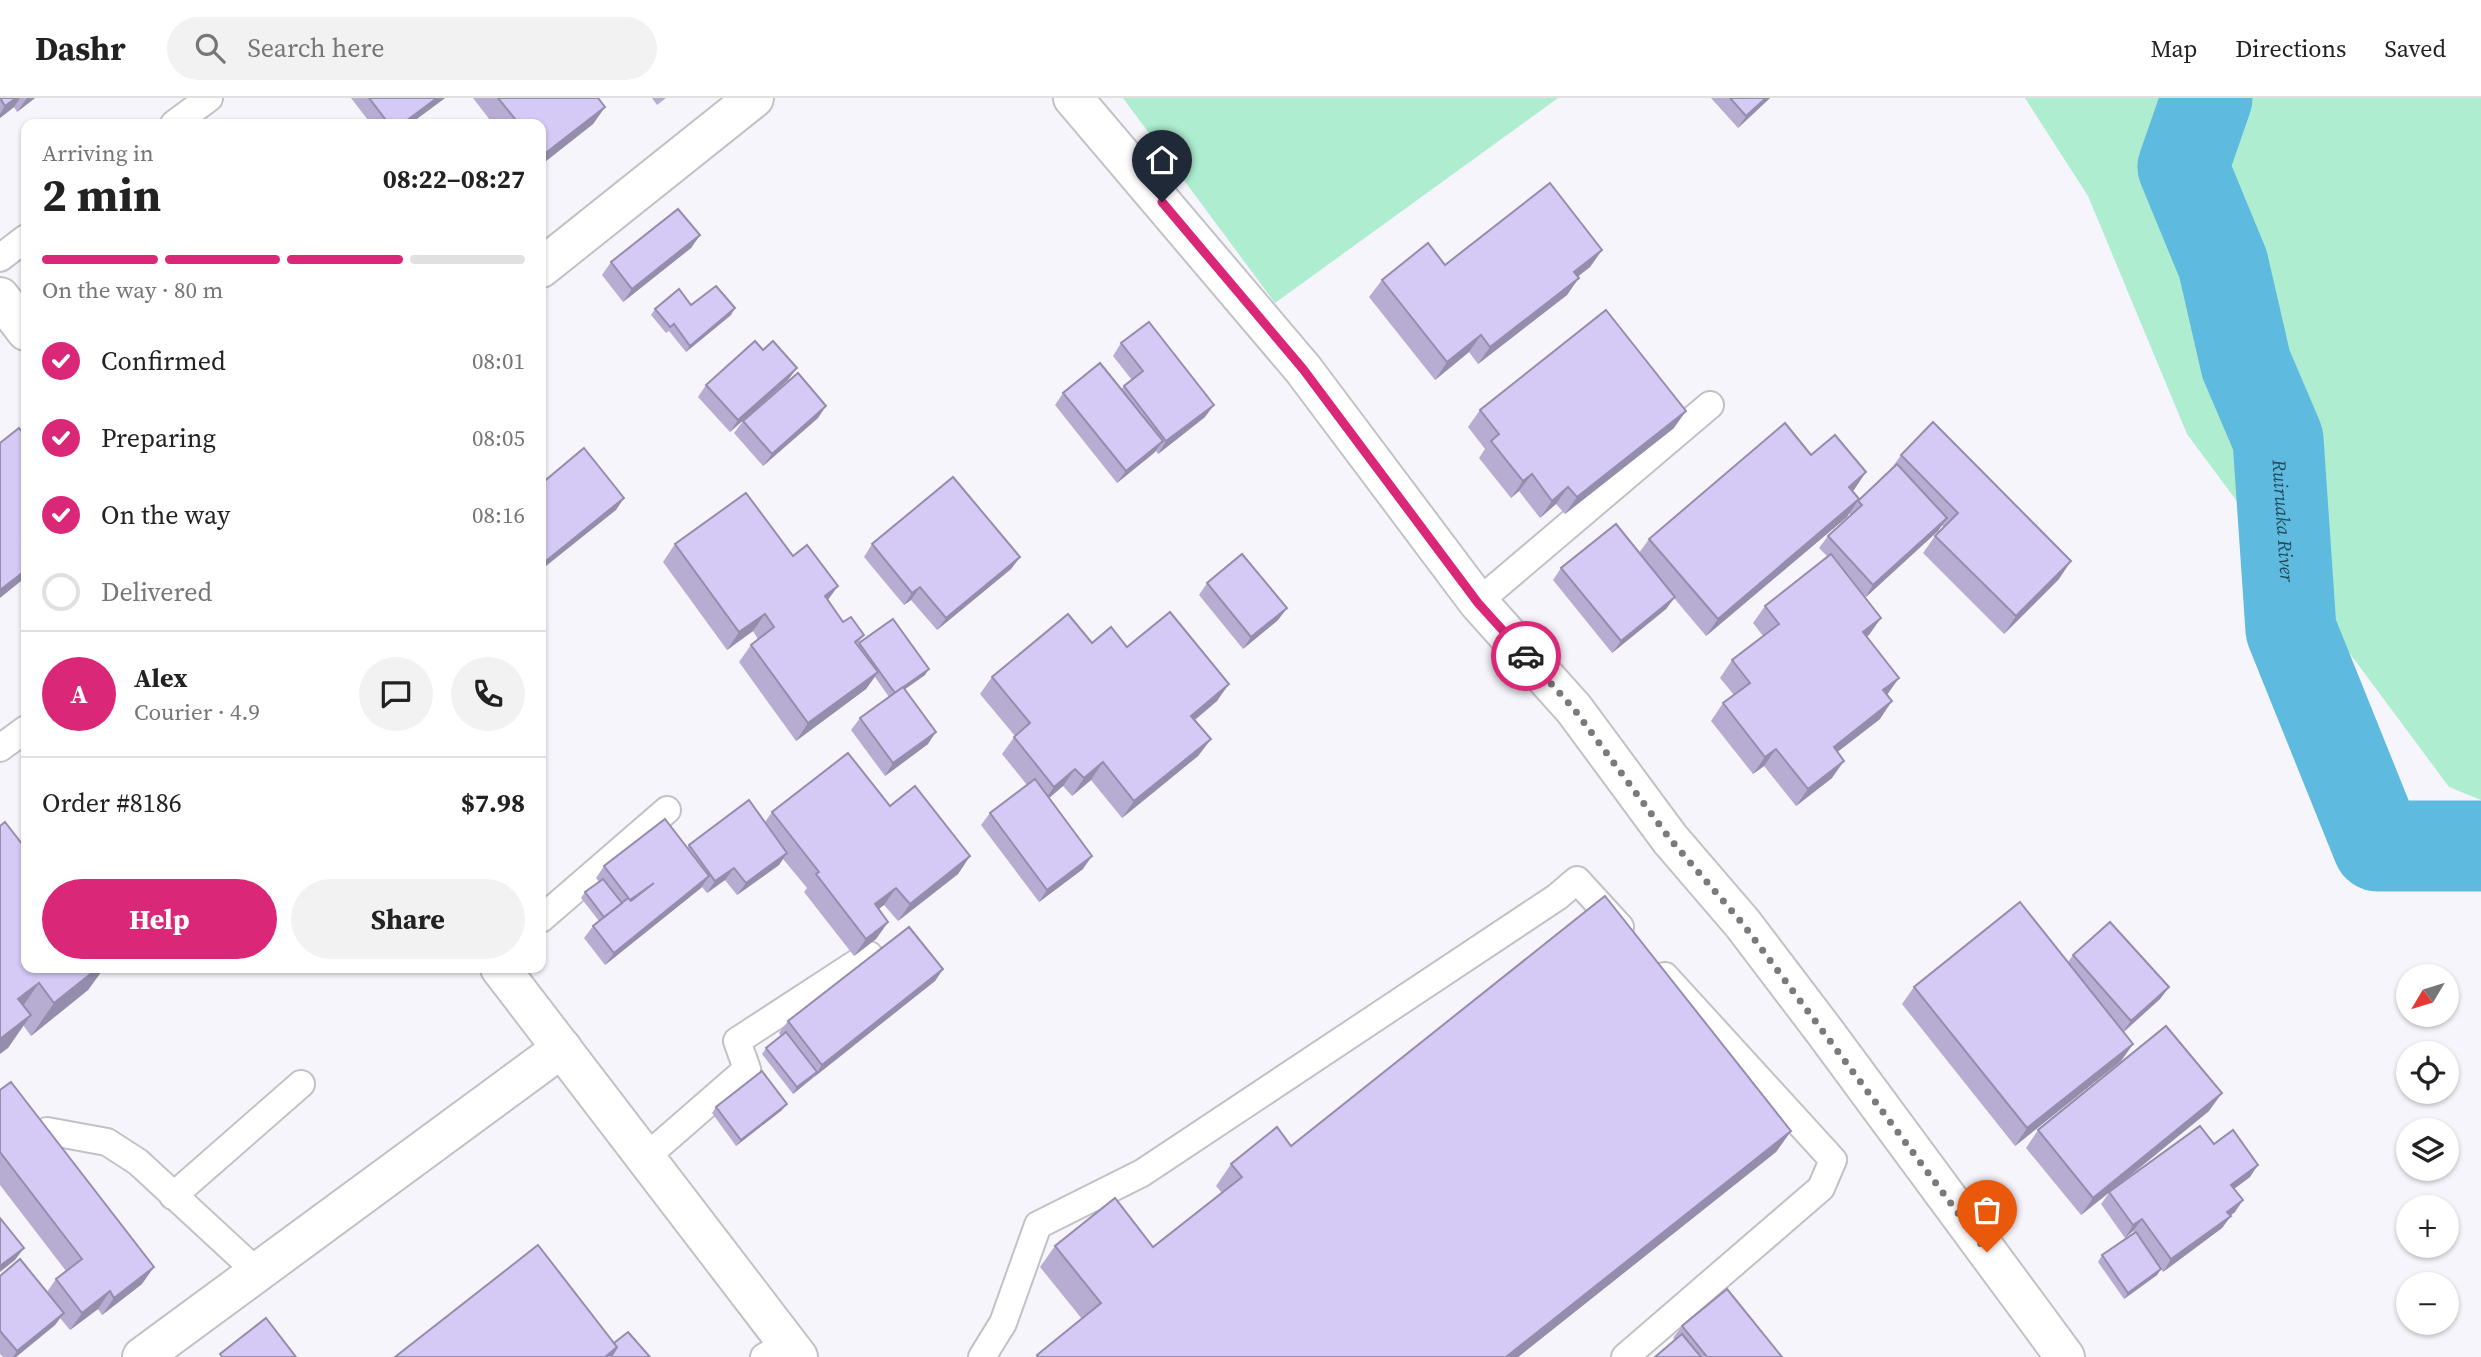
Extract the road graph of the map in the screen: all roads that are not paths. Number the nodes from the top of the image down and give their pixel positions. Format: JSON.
{"nodes":[{"id":1,"x":209,"y":98,"type":"edge"},
{"id":2,"x":754,"y":98,"type":"edge"},
{"id":3,"x":1073,"y":98,"type":"edge"},
{"id":4,"x":181,"y":119,"type":"edge"},
{"id":5,"x":21,"y":242,"type":"edge"},
{"id":6,"x":0,"y":258,"type":"edge"},
{"id":7,"x":546,"y":264,"type":"edge"},
{"id":8,"x":0,"y":297,"type":"edge"},
{"id":9,"x":21,"y":324,"type":"edge"},
{"id":10,"x":1710,"y":405,"type":"dead end"},
{"id":11,"x":1478,"y":603,"type":"junction"},
{"id":12,"x":21,"y":733,"type":"edge"},
{"id":13,"x":0,"y":748,"type":"edge"},
{"id":14,"x":667,"y":810,"type":"dead end"},
{"id":15,"x":546,"y":906,"type":"edge"},
{"id":16,"x":869,"y":955,"type":"edge"},
{"id":17,"x":504,"y":973,"type":"edge"},
{"id":18,"x":562,"y":1048,"type":"junction"},
{"id":19,"x":301,"y":1084,"type":"dead end"},
{"id":20,"x":47,"y":1131,"type":"edge"},
{"id":21,"x":646,"y":1157,"type":"junction"},
{"id":22,"x":173,"y":1196,"type":"junction"},
{"id":23,"x":257,"y":1272,"type":"junction"},
{"id":24,"x":783,"y":1352,"type":"edge"},
{"id":25,"x":142,"y":1357,"type":"edge"},
{"id":26,"x":982,"y":1357,"type":"edge"},
{"id":27,"x":1625,"y":1357,"type":"edge"},
{"id":28,"x":2065,"y":1357,"type":"edge"}],
"edges":[{"from":1,"to":4,"type":"lane"},
{"from":2,"to":7,"type":"street"},
{"from":3,"to":11,"type":"street"},
{"from":5,"to":6,"type":"lane"},
{"from":8,"to":9,"type":"street"},
{"from":10,"to":11,"type":"lane"},
{"from":11,"to":28,"type":"street"},
{"from":12,"to":13,"type":"lane"},
{"from":14,"to":15,"type":"lane"},
{"from":16,"to":21,"type":"lane"},
{"from":17,"to":18,"type":"street"},
{"from":18,"to":21,"type":"street"},
{"from":18,"to":23,"type":"street"},
{"from":19,"to":22,"type":"lane"},
{"from":20,"to":22,"type":"lane"},
{"from":21,"to":24,"type":"street"},
{"from":22,"to":23,"type":"lane"},
{"from":23,"to":25,"type":"street"},
{"from":26,"to":27,"type":"lane"}]}
